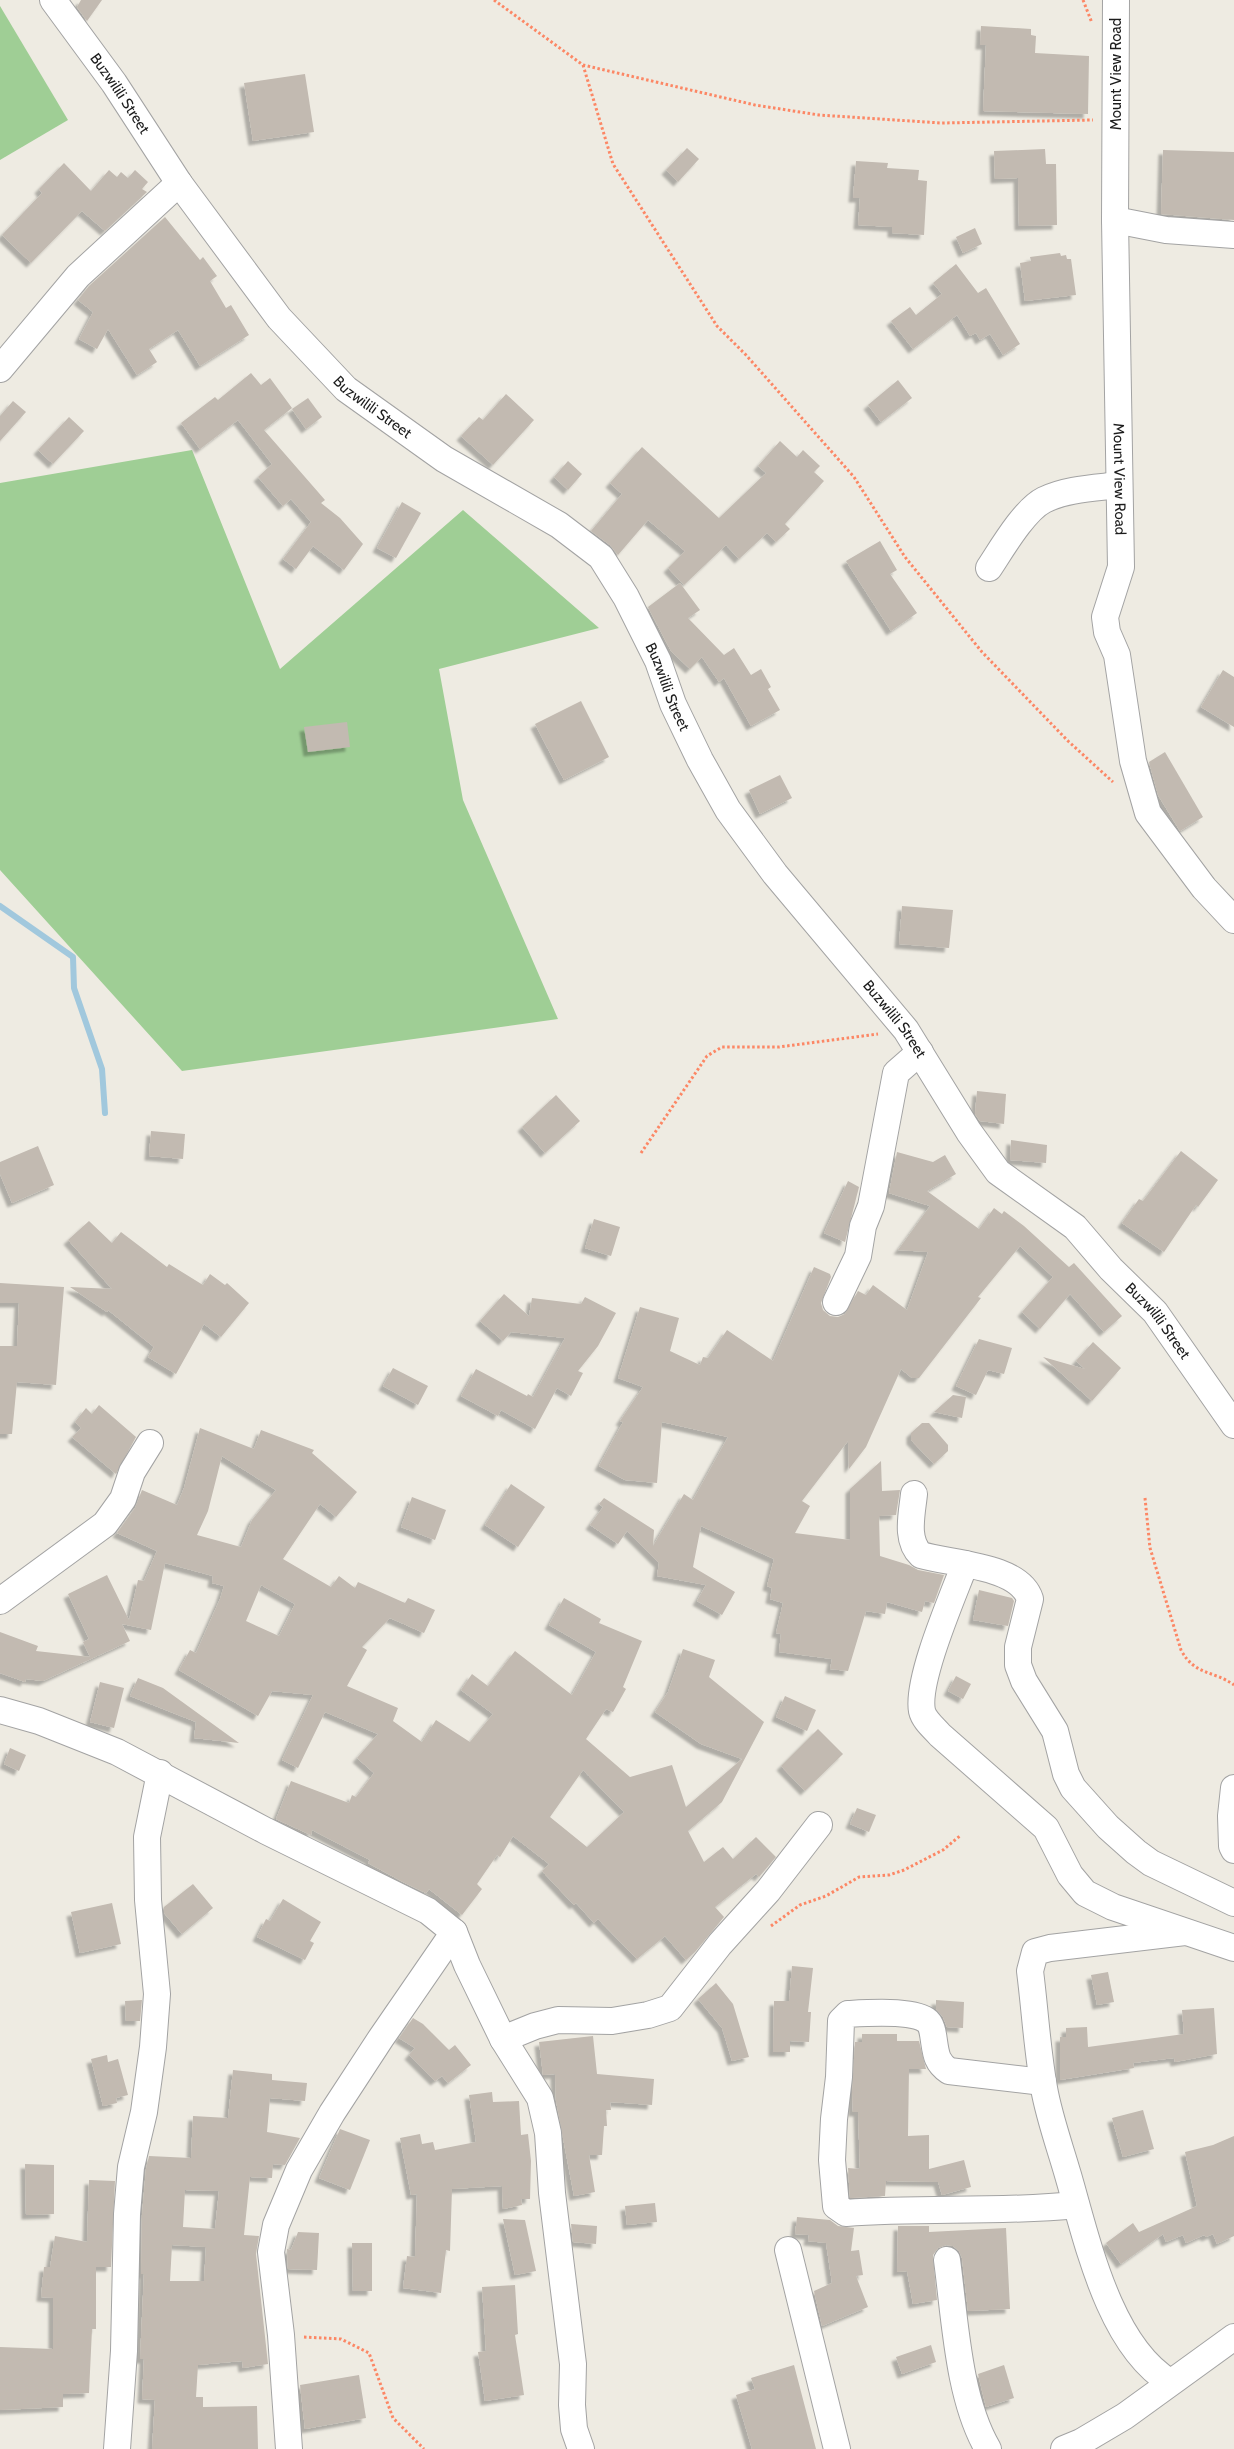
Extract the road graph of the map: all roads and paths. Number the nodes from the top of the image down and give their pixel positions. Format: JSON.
{"nodes":[{"id":1,"x":53,"y":0,"type":"edge"},
{"id":2,"x":494,"y":0,"type":"edge"},
{"id":3,"x":1116,"y":0,"type":"edge"},
{"id":4,"x":583,"y":65,"type":"junction"},
{"id":5,"x":1117,"y":120,"type":"junction"},
{"id":6,"x":179,"y":183,"type":"junction"},
{"id":7,"x":1115,"y":220,"type":"junction"},
{"id":8,"x":1234,"y":235,"type":"edge"},
{"id":9,"x":0,"y":369,"type":"edge"},
{"id":10,"x":1119,"y":485,"type":"junction"},
{"id":11,"x":989,"y":568,"type":"dead end"},
{"id":12,"x":1118,"y":787,"type":"dead end"},
{"id":13,"x":1234,"y":920,"type":"edge"},
{"id":14,"x":906,"y":1030,"type":"junction"},
{"id":15,"x":920,"y":1052,"type":"junction"},
{"id":16,"x":641,"y":1153,"type":"dead end"},
{"id":17,"x":836,"y":1302,"type":"dead end"},
{"id":18,"x":1234,"y":1425,"type":"edge"},
{"id":19,"x":150,"y":1443,"type":"dead end"},
{"id":20,"x":914,"y":1494,"type":"dead end"},
{"id":21,"x":1145,"y":1498,"type":"dead end"},
{"id":22,"x":965,"y":1564,"type":"junction"},
{"id":23,"x":0,"y":1601,"type":"edge"},
{"id":24,"x":1234,"y":1684,"type":"edge"},
{"id":25,"x":0,"y":1710,"type":"edge"},
{"id":26,"x":160,"y":1772,"type":"junction"},
{"id":27,"x":1234,"y":1788,"type":"edge"},
{"id":28,"x":819,"y":1825,"type":"dead end"},
{"id":29,"x":960,"y":1835,"type":"dead end"},
{"id":30,"x":1234,"y":1850,"type":"edge"},
{"id":31,"x":1234,"y":1903,"type":"edge"},
{"id":32,"x":764,"y":1930,"type":"dead end"},
{"id":33,"x":454,"y":1932,"type":"junction"},
{"id":34,"x":1185,"y":1932,"type":"junction"},
{"id":35,"x":1234,"y":1948,"type":"edge"},
{"id":36,"x":503,"y":2039,"type":"junction"},
{"id":37,"x":1043,"y":2082,"type":"junction"},
{"id":38,"x":1076,"y":2205,"type":"junction"},
{"id":39,"x":788,"y":2250,"type":"dead end"},
{"id":40,"x":946,"y":2260,"type":"dead end"},
{"id":41,"x":281,"y":2335,"type":"junction"},
{"id":42,"x":1234,"y":2337,"type":"edge"},
{"id":43,"x":1170,"y":2382,"type":"junction"},
{"id":44,"x":117,"y":2449,"type":"edge"},
{"id":45,"x":289,"y":2449,"type":"edge"},
{"id":46,"x":424,"y":2449,"type":"edge"},
{"id":47,"x":581,"y":2449,"type":"edge"},
{"id":48,"x":837,"y":2449,"type":"edge"},
{"id":49,"x":988,"y":2449,"type":"edge"},
{"id":50,"x":1064,"y":2449,"type":"edge"}],
"edges":[{"from":1,"to":6,"type":"street","name":"Buzwilili Street"},
{"from":2,"to":4,"type":"path"},
{"from":3,"to":5,"type":"street","name":"Mount View Road"},
{"from":4,"to":5,"type":"path"},
{"from":4,"to":12,"type":"path"},
{"from":5,"to":7,"type":"street","name":"Mount View Road"},
{"from":6,"to":9,"type":"street"},
{"from":6,"to":14,"type":"street","name":"Buzwilili Street"},
{"from":7,"to":8,"type":"street"},
{"from":7,"to":10,"type":"street","name":"Mount View Road"},
{"from":10,"to":11,"type":"street"},
{"from":10,"to":13,"type":"street","name":"Mount View Road"},
{"from":14,"to":15,"type":"street","name":"Buzwilili Street"},
{"from":14,"to":16,"type":"path"},
{"from":15,"to":17,"type":"street"},
{"from":15,"to":18,"type":"street","name":"Buzwilili Street"},
{"from":19,"to":23,"type":"street"},
{"from":20,"to":22,"type":"street"},
{"from":21,"to":24,"type":"path"},
{"from":22,"to":31,"type":"street"},
{"from":22,"to":34,"type":"street"},
{"from":25,"to":26,"type":"street"},
{"from":26,"to":33,"type":"street"},
{"from":26,"to":44,"type":"street"},
{"from":27,"to":30,"type":"street"},
{"from":28,"to":36,"type":"street"},
{"from":29,"to":32,"type":"path"},
{"from":33,"to":36,"type":"street"},
{"from":33,"to":41,"type":"street"},
{"from":34,"to":35,"type":"street"},
{"from":34,"to":37,"type":"street"},
{"from":36,"to":47,"type":"street"},
{"from":37,"to":38,"type":"street"},
{"from":37,"to":38,"type":"street"},
{"from":38,"to":43,"type":"street"},
{"from":39,"to":48,"type":"street"},
{"from":40,"to":49,"type":"street"},
{"from":41,"to":45,"type":"street"},
{"from":41,"to":46,"type":"path"},
{"from":42,"to":43,"type":"street"},
{"from":43,"to":50,"type":"street"}]}
